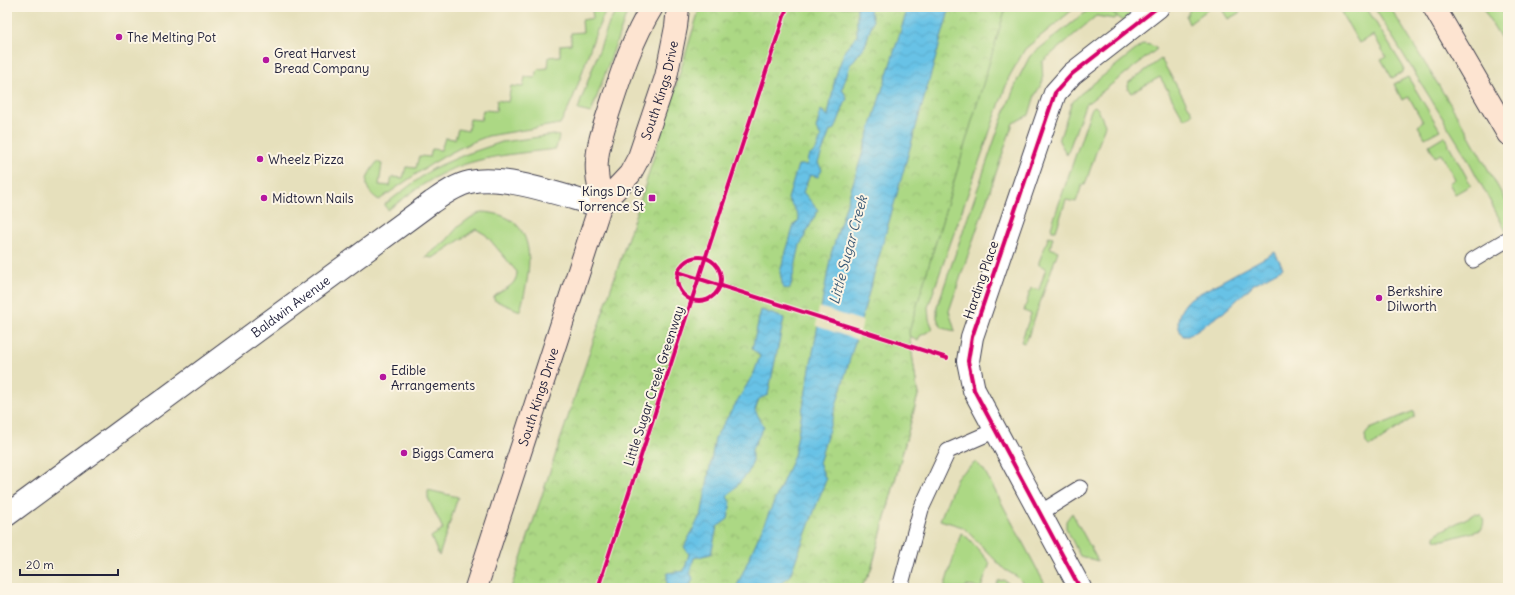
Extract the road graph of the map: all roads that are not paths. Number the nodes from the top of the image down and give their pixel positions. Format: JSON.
{"nodes":[{"id":1,"x":652,"y":7,"type":"edge"},
{"id":2,"x":678,"y":7,"type":"edge"},
{"id":3,"x":1158,"y":7,"type":"edge"},
{"id":4,"x":1434,"y":7,"type":"edge"},
{"id":5,"x":1508,"y":134,"type":"edge"},
{"id":6,"x":600,"y":206,"type":"junction"},
{"id":7,"x":1508,"y":239,"type":"edge"},
{"id":8,"x":1473,"y":260,"type":"dead end"},
{"id":9,"x":996,"y":430,"type":"junction"},
{"id":10,"x":1080,"y":488,"type":"dead end"},
{"id":11,"x":1040,"y":513,"type":"junction"},
{"id":12,"x":7,"y":515,"type":"edge"},
{"id":13,"x":476,"y":588,"type":"edge"},
{"id":14,"x":900,"y":588,"type":"edge"},
{"id":15,"x":1080,"y":588,"type":"edge"}],
"edges":[{"from":1,"to":6,"type":"main road","name":"South Kings Drive"},
{"from":2,"to":6,"type":"main road","name":"South Kings Drive"},
{"from":3,"to":9,"type":"street","name":"Harding Place"},
{"from":4,"to":5,"type":"main road"},
{"from":6,"to":12,"type":"street","name":"Baldwin Avenue"},
{"from":6,"to":13,"type":"main road","name":"South Kings Drive"},
{"from":7,"to":8,"type":"lane"},
{"from":9,"to":11,"type":"street","name":"Harding Place"},
{"from":9,"to":14,"type":"lane"},
{"from":10,"to":11,"type":"lane"},
{"from":11,"to":15,"type":"street","name":"Harding Place"}]}
